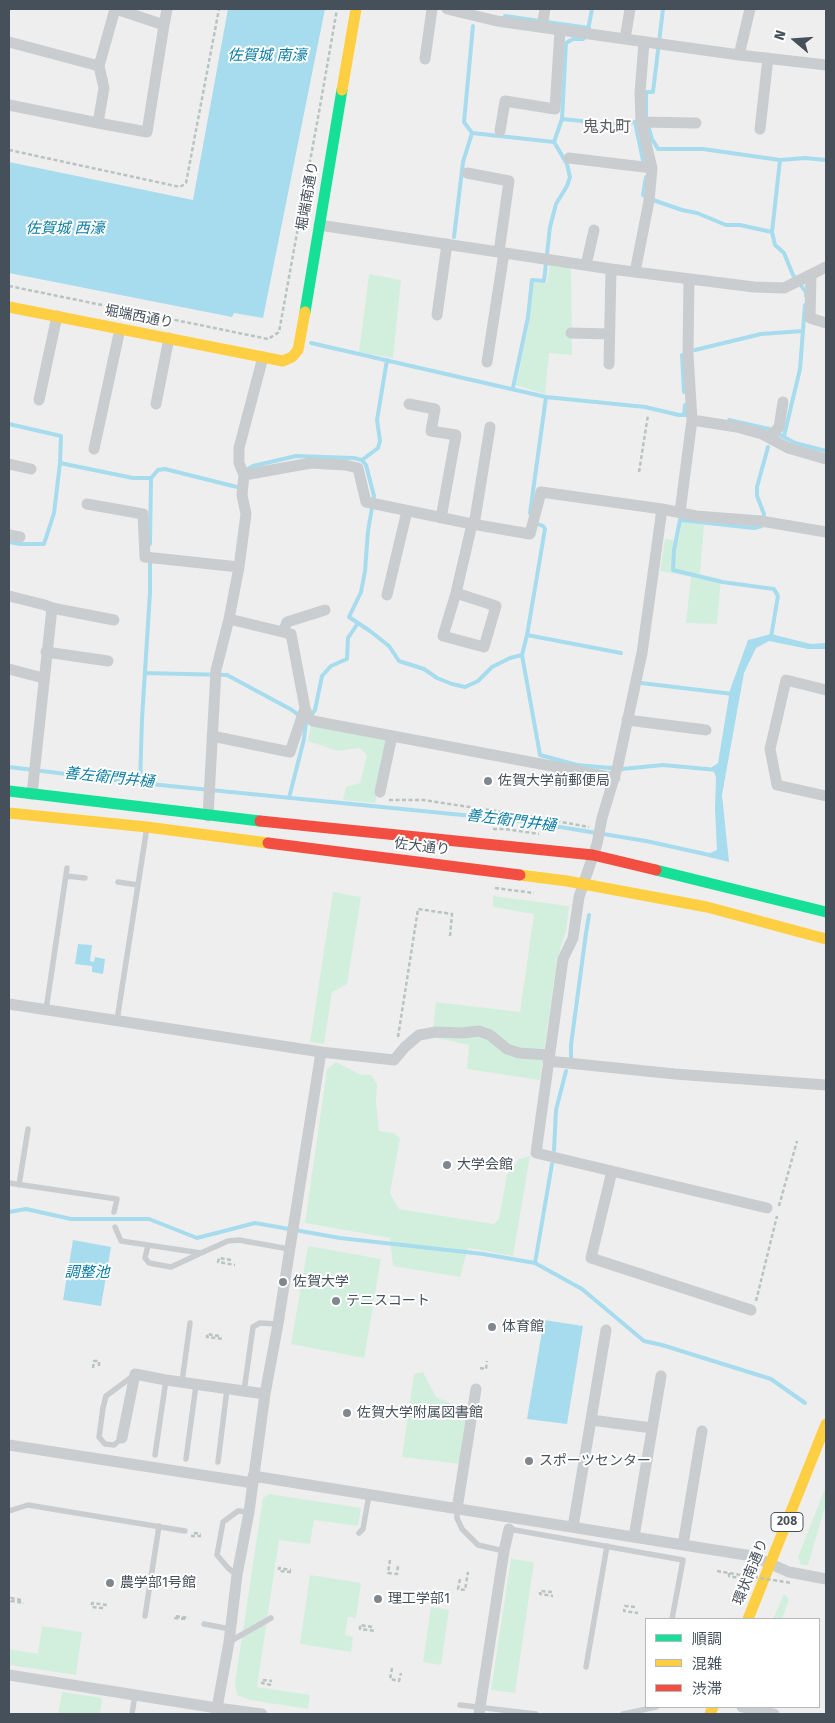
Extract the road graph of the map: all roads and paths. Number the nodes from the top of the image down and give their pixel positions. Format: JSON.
{"nodes":[{"id":1,"x":115,"y":9,"type":"edge"},
{"id":2,"x":167,"y":9,"type":"edge"},
{"id":3,"x":336,"y":9,"type":"edge"},
{"id":4,"x":356,"y":9,"type":"edge"},
{"id":5,"x":432,"y":9,"type":"edge"},
{"id":6,"x":447,"y":9,"type":"edge"},
{"id":7,"x":630,"y":9,"type":"edge"},
{"id":8,"x":750,"y":9,"type":"edge"},
{"id":9,"x":543,"y":18,"type":"edge"},
{"id":10,"x":164,"y":25,"type":"junction"},
{"id":11,"x":560,"y":30,"type":"junction"},
{"id":12,"x":625,"y":39,"type":"junction"},
{"id":13,"x":9,"y":42,"type":"edge"},
{"id":14,"x":654,"y":43,"type":"junction"},
{"id":15,"x":739,"y":55,"type":"junction"},
{"id":16,"x":768,"y":58,"type":"junction"},
{"id":17,"x":425,"y":59,"type":"dead end"},
{"id":18,"x":826,"y":65,"type":"edge"},
{"id":19,"x":99,"y":66,"type":"junction"},
{"id":20,"x":9,"y":105,"type":"edge"},
{"id":21,"x":646,"y":122,"type":"junction"},
{"id":22,"x":696,"y":123,"type":"dead end"},
{"id":23,"x":98,"y":124,"type":"junction"},
{"id":24,"x":760,"y":129,"type":"dead end"},
{"id":25,"x":500,"y":131,"type":"dead end"},
{"id":26,"x":569,"y":158,"type":"dead end"},
{"id":27,"x":647,"y":167,"type":"junction"},
{"id":28,"x":467,"y":173,"type":"dead end"},
{"id":29,"x":319,"y":225,"type":"junction"},
{"id":30,"x":594,"y":230,"type":"dead end"},
{"id":31,"x":447,"y":244,"type":"junction"},
{"id":32,"x":502,"y":252,"type":"junction"},
{"id":33,"x":586,"y":265,"type":"junction"},
{"id":34,"x":826,"y":267,"type":"edge"},
{"id":35,"x":612,"y":268,"type":"junction"},
{"id":36,"x":635,"y":272,"type":"junction"},
{"id":37,"x":811,"y":275,"type":"junction"},
{"id":38,"x":689,"y":279,"type":"junction"},
{"id":39,"x":9,"y":286,"type":"edge"},
{"id":40,"x":9,"y":307,"type":"edge"},
{"id":41,"x":437,"y":315,"type":"dead end"},
{"id":42,"x":57,"y":316,"type":"junction"},
{"id":43,"x":826,"y":322,"type":"edge"},
{"id":44,"x":120,"y":329,"type":"junction"},
{"id":45,"x":572,"y":333,"type":"dead end"},
{"id":46,"x":609,"y":334,"type":"junction"},
{"id":47,"x":169,"y":338,"type":"junction"},
{"id":48,"x":263,"y":357,"type":"junction"},
{"id":49,"x":486,"y":362,"type":"dead end"},
{"id":50,"x":609,"y":364,"type":"dead end"},
{"id":51,"x":39,"y":400,"type":"dead end"},
{"id":52,"x":783,"y":402,"type":"dead end"},
{"id":53,"x":156,"y":404,"type":"dead end"},
{"id":54,"x":409,"y":404,"type":"dead end"},
{"id":55,"x":648,"y":415,"type":"dead end"},
{"id":56,"x":692,"y":416,"type":"junction"},
{"id":57,"x":490,"y":427,"type":"dead end"},
{"id":58,"x":770,"y":437,"type":"junction"},
{"id":59,"x":94,"y":449,"type":"dead end"},
{"id":60,"x":825,"y":455,"type":"edge"},
{"id":61,"x":9,"y":464,"type":"edge"},
{"id":62,"x":31,"y":469,"type":"dead end"},
{"id":63,"x":639,"y":472,"type":"dead end"},
{"id":64,"x":244,"y":475,"type":"junction"},
{"id":65,"x":87,"y":504,"type":"dead end"},
{"id":66,"x":662,"y":509,"type":"junction"},
{"id":67,"x":407,"y":511,"type":"junction"},
{"id":68,"x":680,"y":512,"type":"junction"},
{"id":69,"x":441,"y":518,"type":"junction"},
{"id":70,"x":472,"y":524,"type":"junction"},
{"id":71,"x":826,"y":532,"type":"edge"},
{"id":72,"x":239,"y":567,"type":"junction"},
{"id":73,"x":456,"y":594,"type":"junction"},
{"id":74,"x":387,"y":595,"type":"dead end"},
{"id":75,"x":9,"y":596,"type":"edge"},
{"id":76,"x":52,"y":608,"type":"junction"},
{"id":77,"x":325,"y":610,"type":"dead end"},
{"id":78,"x":229,"y":619,"type":"junction"},
{"id":79,"x":114,"y":620,"type":"dead end"},
{"id":80,"x":283,"y":632,"type":"junction"},
{"id":81,"x":46,"y":652,"type":"junction"},
{"id":82,"x":108,"y":661,"type":"dead end"},
{"id":83,"x":9,"y":669,"type":"edge"},
{"id":84,"x":43,"y":678,"type":"junction"},
{"id":85,"x":826,"y":690,"type":"edge"},
{"id":86,"x":306,"y":716,"type":"junction"},
{"id":87,"x":627,"y":720,"type":"junction"},
{"id":88,"x":706,"y":730,"type":"dead end"},
{"id":89,"x":212,"y":736,"type":"junction"},
{"id":90,"x":392,"y":736,"type":"junction"},
{"id":91,"x":616,"y":772,"type":"junction"},
{"id":92,"x":9,"y":791,"type":"edge"},
{"id":93,"x":380,"y":792,"type":"joint"},
{"id":94,"x":32,"y":794,"type":"junction"},
{"id":95,"x":826,"y":796,"type":"edge"},
{"id":96,"x":9,"y":813,"type":"edge"},
{"id":97,"x":208,"y":816,"type":"junction"},
{"id":98,"x":147,"y":827,"type":"junction"},
{"id":99,"x":599,"y":832,"type":"junction"},
{"id":100,"x":593,"y":856,"type":"junction"},
{"id":101,"x":67,"y":868,"type":"dead end"},
{"id":102,"x":66,"y":876,"type":"junction"},
{"id":103,"x":85,"y":878,"type":"dead end"},
{"id":104,"x":118,"y":882,"type":"dead end"},
{"id":105,"x":583,"y":883,"type":"junction"},
{"id":106,"x":138,"y":885,"type":"junction"},
{"id":107,"x":826,"y":912,"type":"edge"},
{"id":108,"x":450,"y":936,"type":"dead end"},
{"id":109,"x":826,"y":939,"type":"edge"},
{"id":110,"x":9,"y":1004,"type":"edge"},
{"id":111,"x":46,"y":1010,"type":"junction"},
{"id":112,"x":117,"y":1020,"type":"junction"},
{"id":113,"x":321,"y":1052,"type":"junction"},
{"id":114,"x":548,"y":1058,"type":"junction"},
{"id":115,"x":394,"y":1060,"type":"junction"},
{"id":116,"x":826,"y":1085,"type":"edge"},
{"id":117,"x":28,"y":1129,"type":"dead end"},
{"id":118,"x":797,"y":1141,"type":"dead end"},
{"id":119,"x":612,"y":1171,"type":"junction"},
{"id":120,"x":9,"y":1183,"type":"edge"},
{"id":121,"x":19,"y":1185,"type":"junction"},
{"id":122,"x":767,"y":1208,"type":"dead end"},
{"id":123,"x":114,"y":1212,"type":"dead end"},
{"id":124,"x":115,"y":1227,"type":"dead end"},
{"id":125,"x":148,"y":1245,"type":"junction"},
{"id":126,"x":289,"y":1249,"type":"junction"},
{"id":127,"x":200,"y":1253,"type":"junction"},
{"id":128,"x":231,"y":1260,"type":"dead end"},
{"id":129,"x":235,"y":1264,"type":"dead end"},
{"id":130,"x":751,"y":1310,"type":"joint"},
{"id":131,"x":190,"y":1323,"type":"dead end"},
{"id":132,"x":278,"y":1324,"type":"junction"},
{"id":133,"x":606,"y":1330,"type":"dead end"},
{"id":134,"x":219,"y":1336,"type":"dead end"},
{"id":135,"x":224,"y":1339,"type":"dead end"},
{"id":136,"x":487,"y":1361,"type":"dead end"},
{"id":137,"x":93,"y":1368,"type":"dead end"},
{"id":138,"x":99,"y":1368,"type":"dead end"},
{"id":139,"x":480,"y":1368,"type":"dead end"},
{"id":140,"x":135,"y":1374,"type":"junction"},
{"id":141,"x":661,"y":1376,"type":"dead end"},
{"id":142,"x":166,"y":1380,"type":"junction"},
{"id":143,"x":182,"y":1382,"type":"junction"},
{"id":144,"x":196,"y":1384,"type":"junction"},
{"id":145,"x":227,"y":1389,"type":"junction"},
{"id":146,"x":476,"y":1389,"type":"dead end"},
{"id":147,"x":244,"y":1391,"type":"junction"},
{"id":148,"x":265,"y":1394,"type":"junction"},
{"id":149,"x":591,"y":1420,"type":"junction"},
{"id":150,"x":826,"y":1424,"type":"edge"},
{"id":151,"x":652,"y":1428,"type":"junction"},
{"id":152,"x":702,"y":1431,"type":"dead end"},
{"id":153,"x":122,"y":1438,"type":"joint"},
{"id":154,"x":9,"y":1445,"type":"edge"},
{"id":155,"x":155,"y":1455,"type":"dead end"},
{"id":156,"x":186,"y":1459,"type":"dead end"},
{"id":157,"x":218,"y":1462,"type":"dead end"},
{"id":158,"x":253,"y":1479,"type":"junction"},
{"id":159,"x":369,"y":1495,"type":"junction"},
{"id":160,"x":457,"y":1509,"type":"junction"},
{"id":161,"x":9,"y":1511,"type":"edge"},
{"id":162,"x":249,"y":1512,"type":"junction"},
{"id":163,"x":159,"y":1526,"type":"junction"},
{"id":164,"x":572,"y":1527,"type":"junction"},
{"id":165,"x":510,"y":1529,"type":"joint"},
{"id":166,"x":185,"y":1531,"type":"dead end"},
{"id":167,"x":359,"y":1533,"type":"dead end"},
{"id":168,"x":634,"y":1537,"type":"junction"},
{"id":169,"x":683,"y":1545,"type":"junction"},
{"id":170,"x":607,"y":1546,"type":"junction"},
{"id":171,"x":504,"y":1551,"type":"junction"},
{"id":172,"x":390,"y":1560,"type":"dead end"},
{"id":173,"x":770,"y":1564,"type":"junction"},
{"id":174,"x":398,"y":1566,"type":"dead end"},
{"id":175,"x":718,"y":1571,"type":"dead end"},
{"id":176,"x":468,"y":1572,"type":"dead end"},
{"id":177,"x":237,"y":1575,"type":"junction"},
{"id":178,"x":460,"y":1579,"type":"dead end"},
{"id":179,"x":826,"y":1579,"type":"edge"},
{"id":180,"x":792,"y":1583,"type":"dead end"},
{"id":181,"x":552,"y":1592,"type":"dead end"},
{"id":182,"x":553,"y":1596,"type":"dead end"},
{"id":183,"x":107,"y":1605,"type":"dead end"},
{"id":184,"x":636,"y":1607,"type":"dead end"},
{"id":185,"x":103,"y":1608,"type":"dead end"},
{"id":186,"x":638,"y":1613,"type":"dead end"},
{"id":187,"x":145,"y":1616,"type":"dead end"},
{"id":188,"x":189,"y":1618,"type":"dead end"},
{"id":189,"x":271,"y":1618,"type":"dead end"},
{"id":190,"x":672,"y":1618,"type":"edge"},
{"id":191,"x":748,"y":1618,"type":"edge"},
{"id":192,"x":184,"y":1619,"type":"dead end"},
{"id":193,"x":204,"y":1624,"type":"dead end"},
{"id":194,"x":372,"y":1627,"type":"dead end"},
{"id":195,"x":230,"y":1629,"type":"junction"},
{"id":196,"x":375,"y":1631,"type":"dead end"},
{"id":197,"x":229,"y":1642,"type":"junction"},
{"id":198,"x":586,"y":1667,"type":"dead end"},
{"id":199,"x":392,"y":1668,"type":"dead end"},
{"id":200,"x":401,"y":1673,"type":"dead end"},
{"id":201,"x":9,"y":1675,"type":"edge"},
{"id":202,"x":262,"y":1681,"type":"dead end"},
{"id":203,"x":271,"y":1683,"type":"dead end"},
{"id":204,"x":135,"y":1695,"type":"junction"},
{"id":205,"x":460,"y":1705,"type":"dead end"},
{"id":206,"x":651,"y":1708,"type":"edge"},
{"id":207,"x":747,"y":1708,"type":"edge"},
{"id":208,"x":224,"y":1710,"type":"edge"},
{"id":209,"x":480,"y":1711,"type":"edge"},
{"id":210,"x":132,"y":1714,"type":"edge"},
{"id":211,"x":262,"y":1714,"type":"edge"},
{"id":212,"x":536,"y":1714,"type":"edge"},
{"id":213,"x":622,"y":1714,"type":"edge"},
{"id":214,"x":774,"y":1714,"type":"edge"}],
"edges":[{"from":1,"to":10,"type":"street"},
{"from":1,"to":19,"type":"street"},
{"from":2,"to":10,"type":"street"},
{"from":3,"to":39,"type":"path"},
{"from":4,"to":29,"type":"main road","name":"堀端南通り"},
{"from":5,"to":17,"type":"street"},
{"from":6,"to":9,"type":"street"},
{"from":7,"to":12,"type":"street"},
{"from":8,"to":15,"type":"street"},
{"from":9,"to":11,"type":"street"},
{"from":10,"to":23,"type":"street"},
{"from":11,"to":12,"type":"street"},
{"from":11,"to":25,"type":"street"},
{"from":12,"to":14,"type":"street"},
{"from":13,"to":19,"type":"street"},
{"from":14,"to":15,"type":"street"},
{"from":14,"to":21,"type":"street"},
{"from":15,"to":16,"type":"street"},
{"from":16,"to":18,"type":"street"},
{"from":16,"to":24,"type":"street"},
{"from":19,"to":23,"type":"street"},
{"from":20,"to":23,"type":"street"},
{"from":21,"to":22,"type":"street"},
{"from":21,"to":27,"type":"street"},
{"from":26,"to":27,"type":"street"},
{"from":27,"to":36,"type":"street"},
{"from":28,"to":32,"type":"street"},
{"from":29,"to":31,"type":"street"},
{"from":29,"to":48,"type":"main road","name":"堀端南通り"},
{"from":30,"to":33,"type":"street"},
{"from":31,"to":32,"type":"street"},
{"from":31,"to":41,"type":"street"},
{"from":32,"to":33,"type":"street"},
{"from":32,"to":49,"type":"street"},
{"from":33,"to":35,"type":"street"},
{"from":34,"to":37,"type":"street"},
{"from":35,"to":36,"type":"street"},
{"from":35,"to":46,"type":"street"},
{"from":36,"to":38,"type":"street"},
{"from":37,"to":38,"type":"street"},
{"from":37,"to":43,"type":"street"},
{"from":38,"to":56,"type":"street"},
{"from":40,"to":42,"type":"main road","name":"堀端西通り"},
{"from":42,"to":44,"type":"main road","name":"堀端西通り"},
{"from":42,"to":51,"type":"street"},
{"from":44,"to":47,"type":"main road","name":"堀端西通り"},
{"from":44,"to":59,"type":"street"},
{"from":45,"to":46,"type":"street"},
{"from":46,"to":50,"type":"street"},
{"from":47,"to":48,"type":"main road","name":"堀端西通り"},
{"from":47,"to":53,"type":"street"},
{"from":48,"to":64,"type":"street"},
{"from":52,"to":58,"type":"street"},
{"from":54,"to":69,"type":"street"},
{"from":55,"to":63,"type":"path"},
{"from":56,"to":58,"type":"street"},
{"from":56,"to":68,"type":"street"},
{"from":57,"to":70,"type":"street"},
{"from":58,"to":60,"type":"street"},
{"from":61,"to":62,"type":"street"},
{"from":64,"to":67,"type":"street"},
{"from":64,"to":72,"type":"street"},
{"from":65,"to":72,"type":"street"},
{"from":66,"to":68,"type":"street"},
{"from":66,"to":70,"type":"street"},
{"from":66,"to":87,"type":"street"},
{"from":67,"to":69,"type":"street"},
{"from":67,"to":74,"type":"street"},
{"from":68,"to":71,"type":"street"},
{"from":69,"to":70,"type":"street"},
{"from":70,"to":73,"type":"street"},
{"from":72,"to":78,"type":"street"},
{"from":73,"to":73,"type":"street"},
{"from":75,"to":76,"type":"street"},
{"from":76,"to":79,"type":"street"},
{"from":76,"to":81,"type":"street"},
{"from":77,"to":80,"type":"street"},
{"from":78,"to":80,"type":"street"},
{"from":78,"to":89,"type":"street"},
{"from":80,"to":86,"type":"street"},
{"from":81,"to":82,"type":"street"},
{"from":81,"to":84,"type":"street"},
{"from":83,"to":84,"type":"street"},
{"from":84,"to":94,"type":"street"},
{"from":85,"to":95,"type":"street"},
{"from":86,"to":89,"type":"street"},
{"from":86,"to":90,"type":"street"},
{"from":87,"to":88,"type":"street"},
{"from":87,"to":91,"type":"street"},
{"from":89,"to":97,"type":"street"},
{"from":90,"to":91,"type":"street"},
{"from":90,"to":93,"type":"street"},
{"from":91,"to":99,"type":"street"},
{"from":92,"to":94,"type":"main road","name":"佐大通り"},
{"from":93,"to":99,"type":"path"},
{"from":94,"to":97,"type":"main road","name":"佐大通り"},
{"from":96,"to":98,"type":"main road","name":"佐大通り"},
{"from":97,"to":100,"type":"main road","name":"佐大通り"},
{"from":98,"to":105,"type":"main road","name":"佐大通り"},
{"from":98,"to":106,"type":"lane"},
{"from":99,"to":100,"type":"street"},
{"from":100,"to":105,"type":"street"},
{"from":100,"to":107,"type":"main road","name":"佐大通り"},
{"from":101,"to":102,"type":"lane"},
{"from":102,"to":103,"type":"lane"},
{"from":102,"to":111,"type":"lane"},
{"from":104,"to":106,"type":"lane"},
{"from":105,"to":109,"type":"main road","name":"佐大通り"},
{"from":105,"to":114,"type":"street"},
{"from":106,"to":112,"type":"lane"},
{"from":108,"to":115,"type":"path"},
{"from":110,"to":111,"type":"street"},
{"from":111,"to":112,"type":"street"},
{"from":112,"to":113,"type":"street"},
{"from":113,"to":115,"type":"street"},
{"from":113,"to":126,"type":"street"},
{"from":114,"to":115,"type":"street"},
{"from":114,"to":116,"type":"street"},
{"from":114,"to":119,"type":"street"},
{"from":117,"to":121,"type":"lane"},
{"from":118,"to":130,"type":"path"},
{"from":119,"to":122,"type":"street"},
{"from":119,"to":130,"type":"street"},
{"from":120,"to":121,"type":"lane"},
{"from":121,"to":123,"type":"lane"},
{"from":124,"to":125,"type":"lane"},
{"from":125,"to":127,"type":"lane"},
{"from":125,"to":127,"type":"lane"},
{"from":126,"to":127,"type":"lane"},
{"from":126,"to":132,"type":"street"},
{"from":128,"to":129,"type":"path"},
{"from":131,"to":143,"type":"lane"},
{"from":132,"to":147,"type":"lane"},
{"from":132,"to":148,"type":"street"},
{"from":133,"to":149,"type":"street"},
{"from":134,"to":135,"type":"path"},
{"from":136,"to":139,"type":"path"},
{"from":137,"to":138,"type":"path"},
{"from":140,"to":142,"type":"street"},
{"from":140,"to":153,"type":"street"},
{"from":140,"to":153,"type":"lane"},
{"from":141,"to":151,"type":"street"},
{"from":142,"to":143,"type":"street"},
{"from":142,"to":155,"type":"lane"},
{"from":143,"to":144,"type":"street"},
{"from":144,"to":145,"type":"street"},
{"from":144,"to":156,"type":"lane"},
{"from":145,"to":147,"type":"street"},
{"from":145,"to":157,"type":"lane"},
{"from":146,"to":160,"type":"street"},
{"from":147,"to":148,"type":"street"},
{"from":148,"to":158,"type":"street"},
{"from":149,"to":151,"type":"street"},
{"from":149,"to":164,"type":"street"},
{"from":150,"to":173,"type":"main road","name":"環状南通り","number":"208"},
{"from":151,"to":168,"type":"street"},
{"from":152,"to":169,"type":"street"},
{"from":154,"to":158,"type":"street"},
{"from":158,"to":159,"type":"street"},
{"from":158,"to":162,"type":"street"},
{"from":159,"to":160,"type":"street"},
{"from":159,"to":167,"type":"lane"},
{"from":160,"to":164,"type":"street"},
{"from":160,"to":171,"type":"lane"},
{"from":161,"to":163,"type":"lane"},
{"from":162,"to":177,"type":"street"},
{"from":162,"to":177,"type":"lane"},
{"from":163,"to":166,"type":"lane"},
{"from":163,"to":187,"type":"lane"},
{"from":164,"to":168,"type":"street"},
{"from":165,"to":170,"type":"lane"},
{"from":165,"to":171,"type":"street"},
{"from":168,"to":169,"type":"street"},
{"from":169,"to":173,"type":"street"},
{"from":170,"to":190,"type":"lane"},
{"from":170,"to":198,"type":"lane"},
{"from":171,"to":209,"type":"street"},
{"from":172,"to":174,"type":"path"},
{"from":173,"to":179,"type":"street"},
{"from":173,"to":191,"type":"main road","name":"環状南通り","number":"208"},
{"from":175,"to":180,"type":"path","bridge":true},
{"from":176,"to":178,"type":"path"},
{"from":177,"to":195,"type":"street"},
{"from":181,"to":182,"type":"path"},
{"from":183,"to":185,"type":"path"},
{"from":184,"to":186,"type":"path"},
{"from":188,"to":192,"type":"path"},
{"from":189,"to":197,"type":"lane"},
{"from":193,"to":195,"type":"lane"},
{"from":194,"to":196,"type":"path"},
{"from":195,"to":197,"type":"street"},
{"from":197,"to":208,"type":"street"},
{"from":199,"to":200,"type":"path"},
{"from":201,"to":204,"type":"street"},
{"from":202,"to":203,"type":"path"},
{"from":204,"to":208,"type":"street"},
{"from":204,"to":210,"type":"lane"},
{"from":205,"to":209,"type":"lane"},
{"from":206,"to":213,"type":"lane"},
{"from":207,"to":214,"type":"street"},
{"from":208,"to":211,"type":"street"},
{"from":209,"to":212,"type":"lane"}]}
